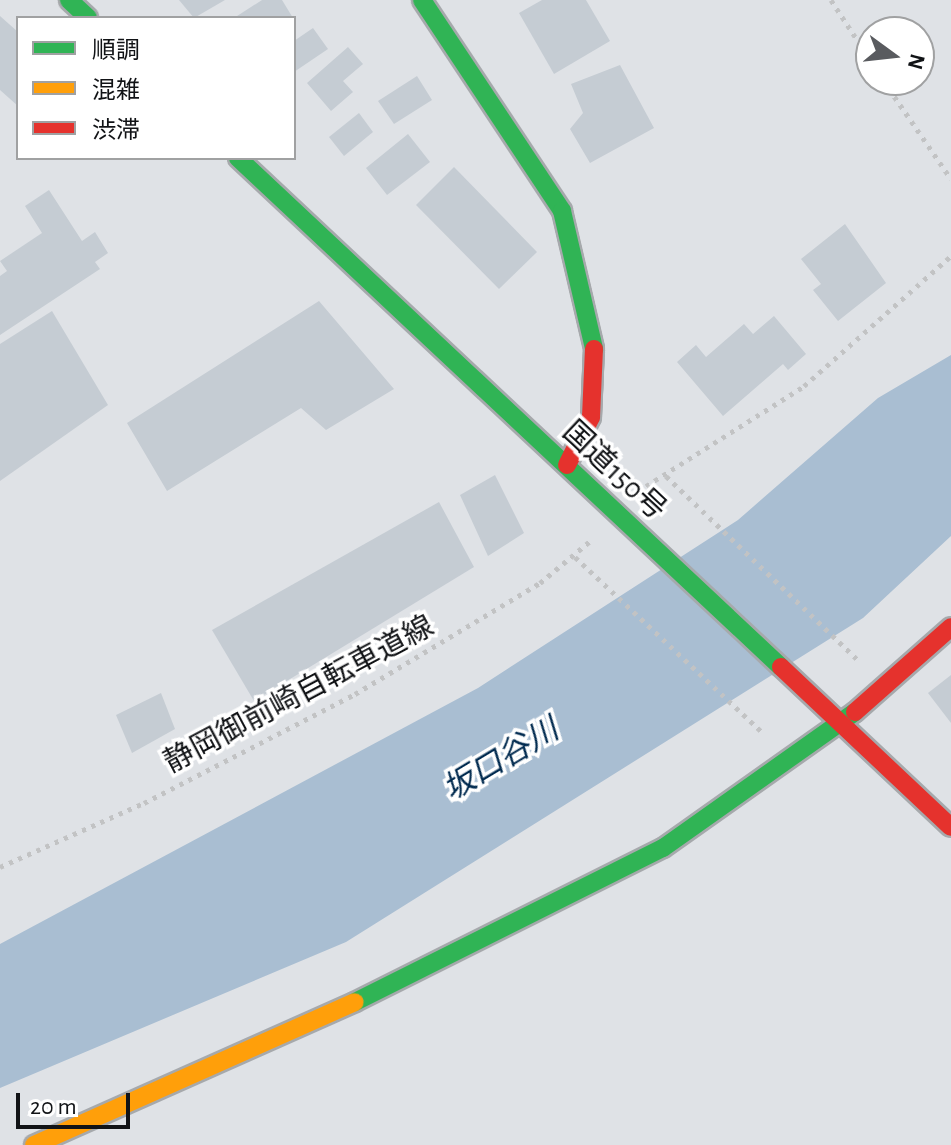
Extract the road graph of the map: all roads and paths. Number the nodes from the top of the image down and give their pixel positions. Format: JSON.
{"nodes":[{"id":1,"x":69,"y":0,"type":"edge"},
{"id":2,"x":422,"y":0,"type":"edge"},
{"id":3,"x":831,"y":0,"type":"edge"},
{"id":4,"x":86,"y":16,"type":"edge"},
{"id":5,"x":855,"y":37,"type":"edge"},
{"id":6,"x":894,"y":96,"type":"edge"},
{"id":7,"x":240,"y":160,"type":"edge"},
{"id":8,"x":951,"y":179,"type":"edge"},
{"id":9,"x":951,"y":256,"type":"edge"},
{"id":10,"x":567,"y":465,"type":"junction"},
{"id":11,"x":666,"y":476,"type":"junction"},
{"id":12,"x":639,"y":489,"type":"dead end"},
{"id":13,"x":599,"y":531,"type":"dead end"},
{"id":14,"x":575,"y":557,"type":"junction"},
{"id":15,"x":951,"y":627,"type":"edge"},
{"id":16,"x":888,"y":689,"type":"junction"},
{"id":17,"x":834,"y":719,"type":"junction"},
{"id":18,"x":791,"y":758,"type":"junction"},
{"id":19,"x":951,"y":827,"type":"edge"},
{"id":20,"x":0,"y":867,"type":"edge"},
{"id":21,"x":34,"y":1145,"type":"edge"}],
"edges":[{"from":1,"to":4,"type":"main road"},
{"from":2,"to":10,"type":"main road"},
{"from":3,"to":5,"type":"path"},
{"from":6,"to":8,"type":"path"},
{"from":7,"to":10,"type":"main road","name":"国道150号"},
{"from":9,"to":11,"type":"path"},
{"from":10,"to":17,"type":"main road","name":"国道150号"},
{"from":11,"to":12,"type":"path"},
{"from":11,"to":16,"type":"path"},
{"from":13,"to":14,"type":"path","name":"静岡御前崎自転車道線"},
{"from":14,"to":18,"type":"path"},
{"from":14,"to":20,"type":"path","name":"静岡御前崎自転車道線"},
{"from":15,"to":16,"type":"main road"},
{"from":16,"to":17,"type":"main road"},
{"from":17,"to":18,"type":"main road"},
{"from":17,"to":19,"type":"main road","name":"国道150号"},
{"from":18,"to":21,"type":"main road"}]}
